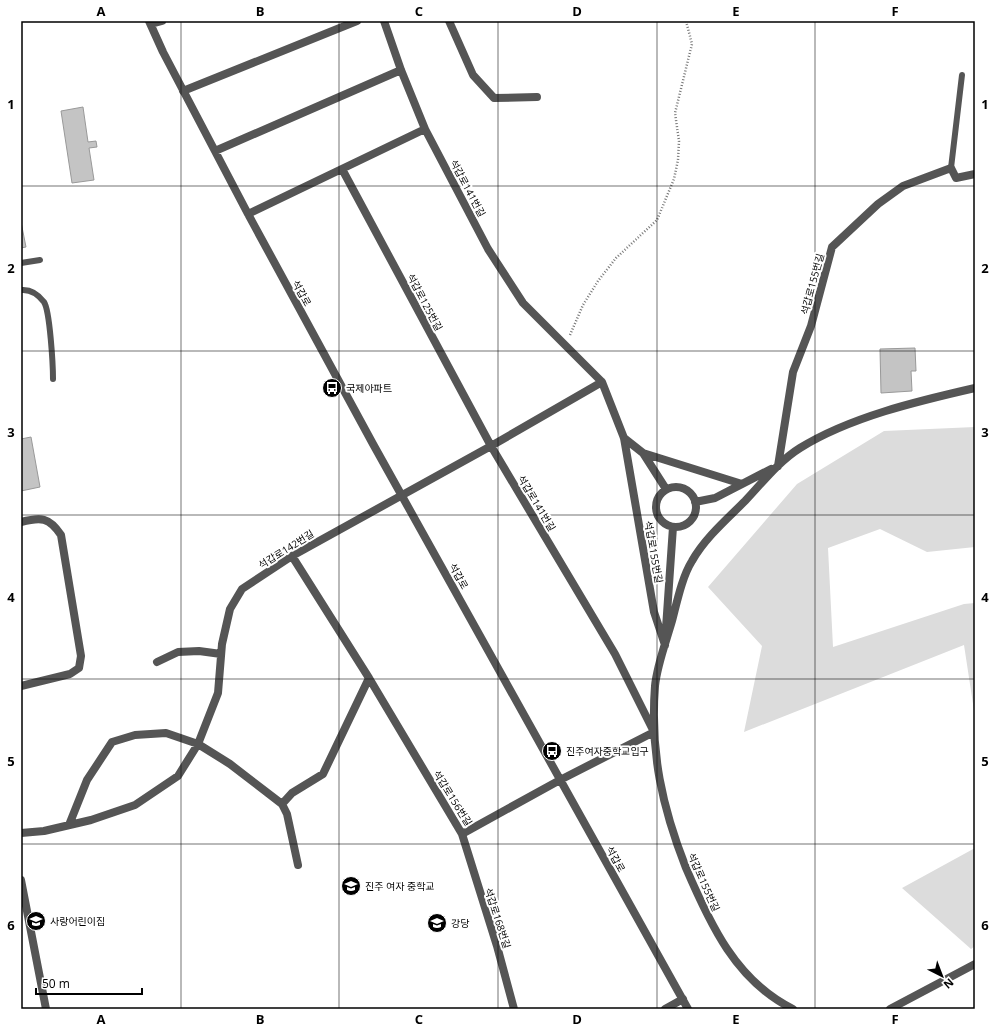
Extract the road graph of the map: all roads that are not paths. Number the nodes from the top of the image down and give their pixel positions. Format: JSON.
{"nodes":[{"id":1,"x":162,"y":21,"type":"edge"},
{"id":2,"x":357,"y":21,"type":"edge"},
{"id":3,"x":384,"y":21,"type":"edge"},
{"id":4,"x":450,"y":21,"type":"edge"},
{"id":5,"x":150,"y":23,"type":"edge"},
{"id":6,"x":401,"y":70,"type":"junction"},
{"id":7,"x":962,"y":75,"type":"dead end"},
{"id":8,"x":183,"y":91,"type":"junction"},
{"id":9,"x":537,"y":97,"type":"dead end"},
{"id":10,"x":425,"y":128,"type":"junction"},
{"id":11,"x":215,"y":151,"type":"junction"},
{"id":12,"x":952,"y":168,"type":"junction"},
{"id":13,"x":342,"y":169,"type":"junction"},
{"id":14,"x":975,"y":174,"type":"edge"},
{"id":15,"x":248,"y":214,"type":"junction"},
{"id":16,"x":40,"y":260,"type":"dead end"},
{"id":17,"x":21,"y":263,"type":"edge"},
{"id":18,"x":21,"y":290,"type":"edge"},
{"id":19,"x":53,"y":379,"type":"dead end"},
{"id":20,"x":602,"y":382,"type":"junction"},
{"id":21,"x":975,"y":388,"type":"edge"},
{"id":22,"x":624,"y":438,"type":"junction"},
{"id":23,"x":492,"y":446,"type":"junction"},
{"id":24,"x":643,"y":453,"type":"junction"},
{"id":25,"x":778,"y":466,"type":"junction"},
{"id":26,"x":742,"y":484,"type":"junction"},
{"id":27,"x":666,"y":490,"type":"junction"},
{"id":28,"x":402,"y":495,"type":"junction"},
{"id":29,"x":695,"y":502,"type":"junction"},
{"id":30,"x":21,"y":522,"type":"edge"},
{"id":31,"x":673,"y":527,"type":"junction"},
{"id":32,"x":554,"y":551,"type":"joint"},
{"id":33,"x":292,"y":556,"type":"junction"},
{"id":34,"x":665,"y":645,"type":"junction"},
{"id":35,"x":221,"y":654,"type":"junction"},
{"id":36,"x":157,"y":662,"type":"dead end"},
{"id":37,"x":370,"y":678,"type":"junction"},
{"id":38,"x":21,"y":686,"type":"edge"},
{"id":39,"x":654,"y":732,"type":"junction"},
{"id":40,"x":198,"y":744,"type":"junction"},
{"id":41,"x":560,"y":780,"type":"junction"},
{"id":42,"x":282,"y":804,"type":"junction"},
{"id":43,"x":69,"y":825,"type":"junction"},
{"id":44,"x":21,"y":833,"type":"edge"},
{"id":45,"x":462,"y":834,"type":"junction"},
{"id":46,"x":298,"y":865,"type":"dead end"},
{"id":47,"x":21,"y":880,"type":"edge"},
{"id":48,"x":975,"y":964,"type":"edge"},
{"id":49,"x":683,"y":999,"type":"junction"},
{"id":50,"x":46,"y":1009,"type":"edge"},
{"id":51,"x":514,"y":1009,"type":"edge"},
{"id":52,"x":666,"y":1009,"type":"edge"},
{"id":53,"x":688,"y":1009,"type":"edge"},
{"id":54,"x":793,"y":1009,"type":"edge"},
{"id":55,"x":890,"y":1009,"type":"edge"}],
"edges":[{"from":1,"to":5,"type":"street","name":"석갑로"},
{"from":2,"to":8,"type":"street"},
{"from":3,"to":6,"type":"street","name":"석갑로141번길"},
{"from":4,"to":9,"type":"street"},
{"from":5,"to":8,"type":"street","name":"석갑로"},
{"from":6,"to":10,"type":"street","name":"석갑로141번길"},
{"from":6,"to":11,"type":"street"},
{"from":7,"to":12,"type":"lane"},
{"from":8,"to":11,"type":"street","name":"석갑로"},
{"from":10,"to":13,"type":"street"},
{"from":10,"to":20,"type":"street","name":"석갑로141번길"},
{"from":11,"to":15,"type":"street","name":"석갑로"},
{"from":12,"to":14,"type":"street"},
{"from":12,"to":25,"type":"street","name":"석갑로155번길"},
{"from":13,"to":15,"type":"street"},
{"from":13,"to":23,"type":"street","name":"석갑로125번길"},
{"from":15,"to":28,"type":"street","name":"석갑로"},
{"from":16,"to":17,"type":"lane"},
{"from":18,"to":19,"type":"lane"},
{"from":20,"to":22,"type":"street","name":"석갑로141번길"},
{"from":20,"to":23,"type":"street"},
{"from":21,"to":25,"type":"street","name":"석갑로155번길"},
{"from":22,"to":24,"type":"street"},
{"from":22,"to":34,"type":"street","name":"석갑로155번길"},
{"from":23,"to":28,"type":"street"},
{"from":23,"to":32,"type":"street","name":"석갑로141번길"},
{"from":24,"to":26,"type":"street"},
{"from":24,"to":27,"type":"street"},
{"from":25,"to":26,"type":"street"},
{"from":25,"to":34,"type":"street","name":"석갑로155번길"},
{"from":26,"to":29,"type":"street"},
{"from":27,"to":29,"type":"street"},
{"from":27,"to":31,"type":"street"},
{"from":28,"to":33,"type":"street","name":"석갑로142번길"},
{"from":28,"to":41,"type":"street","name":"석갑로"},
{"from":29,"to":31,"type":"street"},
{"from":30,"to":38,"type":"street"},
{"from":31,"to":34,"type":"street"},
{"from":32,"to":39,"type":"street","name":"석갑로155번길"},
{"from":33,"to":35,"type":"street","name":"석갑로142번길"},
{"from":33,"to":37,"type":"street","name":"석갑로156번길"},
{"from":34,"to":39,"type":"street","name":"석갑로155번길"},
{"from":35,"to":36,"type":"street"},
{"from":35,"to":40,"type":"street","name":"석갑로142번길"},
{"from":37,"to":42,"type":"street"},
{"from":37,"to":45,"type":"street","name":"석갑로156번길"},
{"from":39,"to":41,"type":"street"},
{"from":39,"to":54,"type":"street","name":"석갑로155번길"},
{"from":40,"to":42,"type":"street"},
{"from":40,"to":43,"type":"street","name":"석갑로142번길"},
{"from":40,"to":43,"type":"street"},
{"from":41,"to":45,"type":"street","name":"석갑로156번길"},
{"from":41,"to":49,"type":"street","name":"석갑로"},
{"from":42,"to":46,"type":"street"},
{"from":43,"to":44,"type":"street","name":"석갑로142번길"},
{"from":45,"to":51,"type":"street","name":"석갑로168번길"},
{"from":47,"to":50,"type":"street"},
{"from":48,"to":55,"type":"street"},
{"from":49,"to":52,"type":"street"},
{"from":49,"to":53,"type":"street","name":"석갑로"}]}
